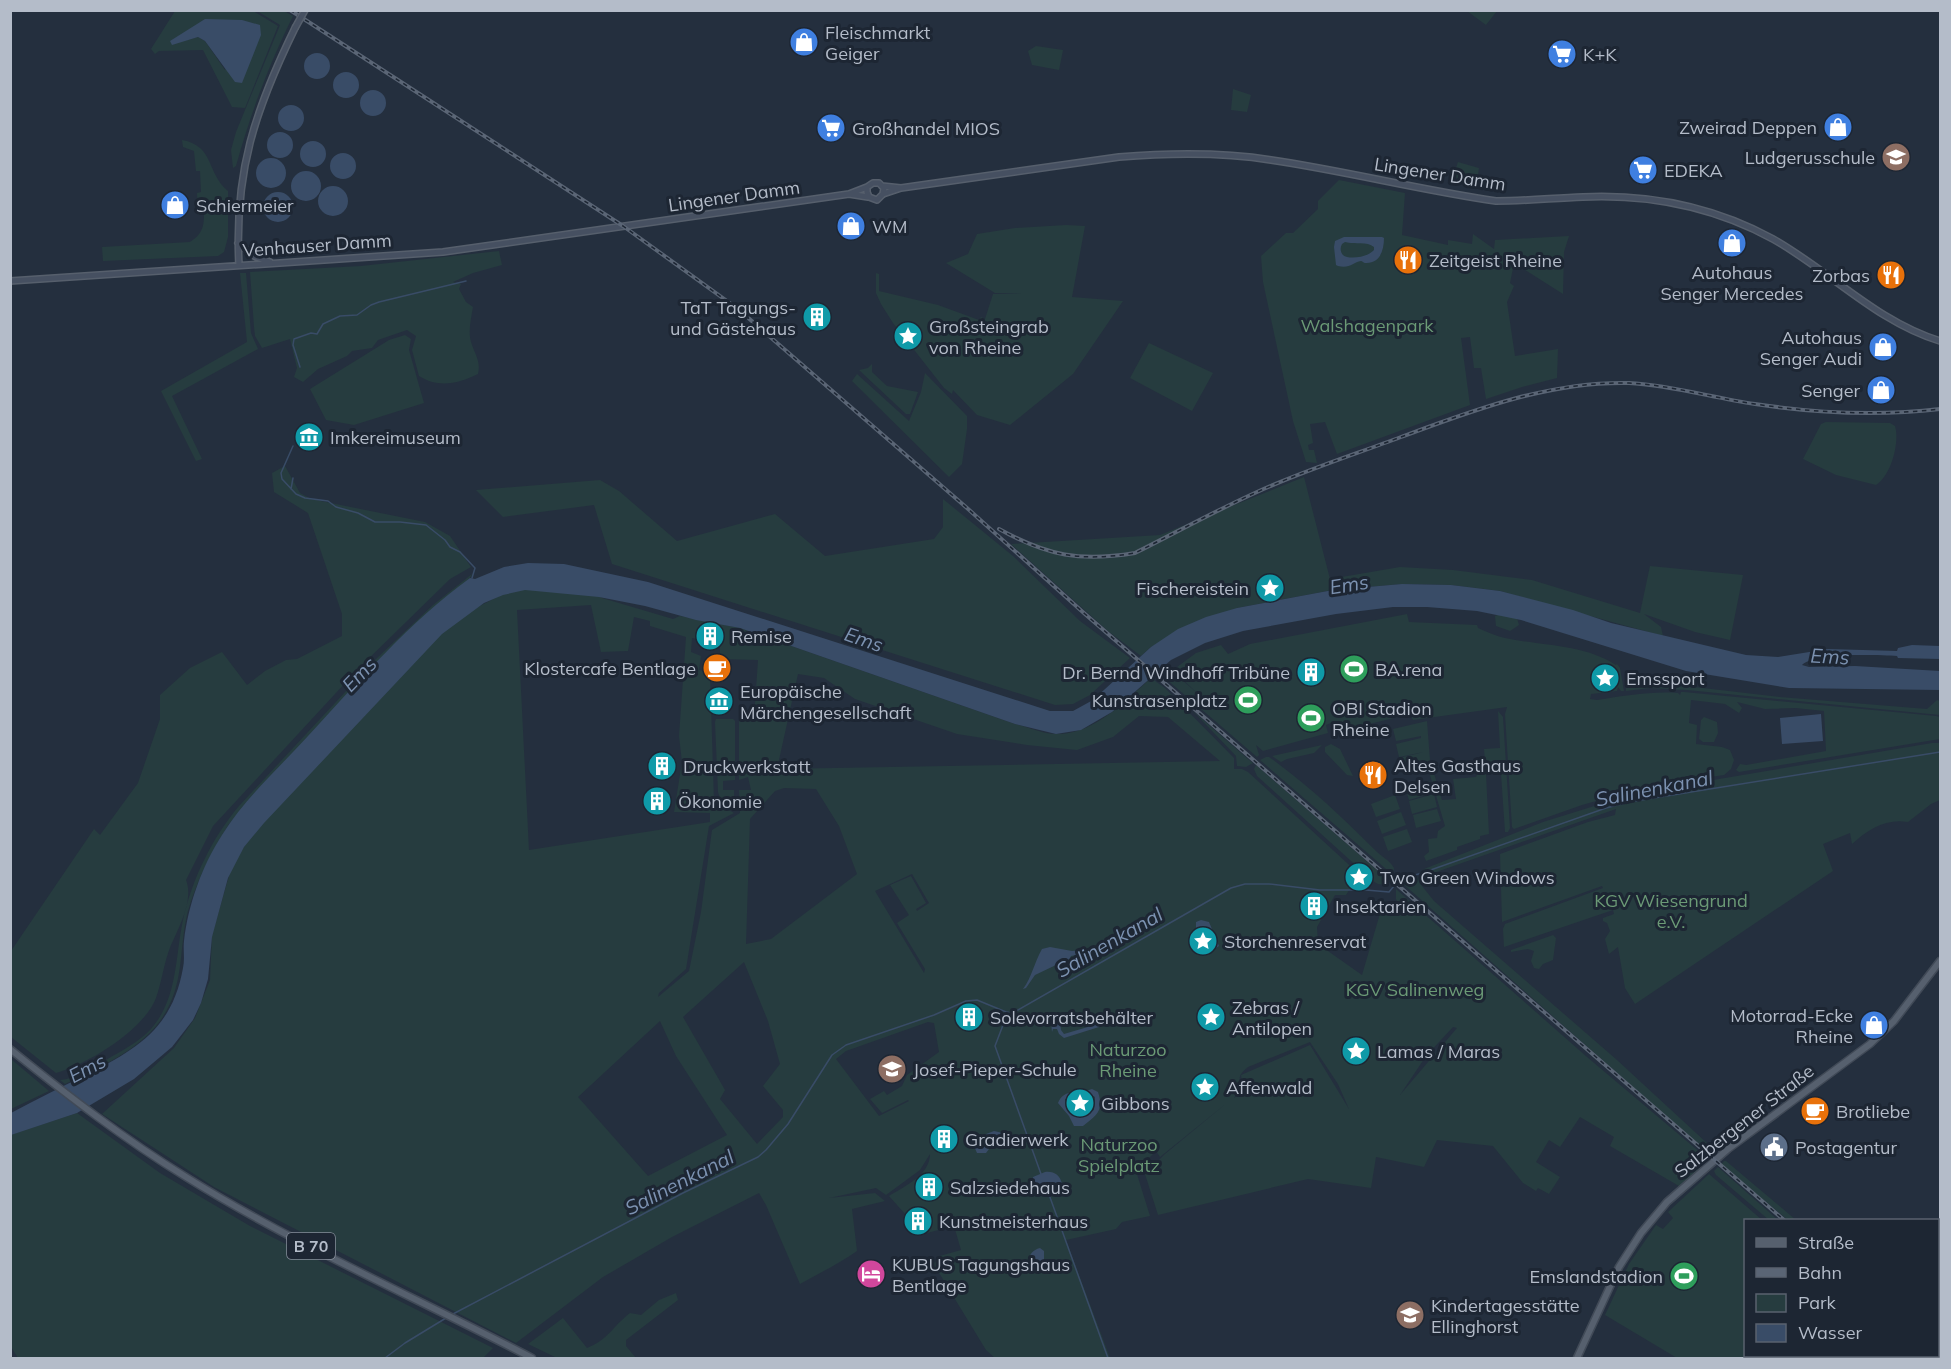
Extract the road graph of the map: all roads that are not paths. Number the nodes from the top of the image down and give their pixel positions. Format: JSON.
{"nodes":[{"id":1,"x":305,"y":10,"type":"edge"},
{"id":2,"x":882,"y":186,"type":"junction"},
{"id":3,"x":867,"y":187,"type":"junction"},
{"id":4,"x":901,"y":188,"type":"junction"},
{"id":5,"x":849,"y":194,"type":"junction"},
{"id":6,"x":884,"y":194,"type":"junction"},
{"id":7,"x":869,"y":197,"type":"junction"},
{"id":8,"x":623,"y":226,"type":"joint"},
{"id":9,"x":238,"y":243,"type":"junction"},
{"id":10,"x":288,"y":262,"type":"junction"},
{"id":11,"x":239,"y":265,"type":"junction"},
{"id":12,"x":10,"y":281,"type":"edge"},
{"id":13,"x":1941,"y":341,"type":"edge"},
{"id":14,"x":1941,"y":961,"type":"edge"},
{"id":15,"x":10,"y":1049,"type":"edge"},
{"id":16,"x":532,"y":1359,"type":"edge"},
{"id":17,"x":1577,"y":1359,"type":"edge"}],
"edges":[{"from":1,"to":9,"type":"main road","bridge":true},
{"from":2,"to":3,"type":"main road"},
{"from":2,"to":4,"type":"main road","name":"Lingener Damm"},
{"from":2,"to":6,"type":"main road"},
{"from":3,"to":5,"type":"main road","name":"Lingener Damm"},
{"from":3,"to":7,"type":"main road"},
{"from":4,"to":6,"type":"main road","name":"Lingener Damm"},
{"from":4,"to":13,"type":"main road","name":"Lingener Damm"},
{"from":5,"to":7,"type":"main road","name":"Lingener Damm"},
{"from":5,"to":8,"type":"main road","name":"Lingener Damm"},
{"from":6,"to":7,"type":"main road"},
{"from":8,"to":10,"type":"main road","name":"Venhauser Damm"},
{"from":9,"to":10,"type":"main road"},
{"from":9,"to":11,"type":"main road"},
{"from":10,"to":11,"type":"main road","name":"Venhauser Damm"},
{"from":11,"to":12,"type":"main road","name":"Venhauser Damm"},
{"from":14,"to":17,"type":"main road","name":"Salzbergener Straße"},
{"from":15,"to":16,"type":"main road","number":"B 70"}]}
